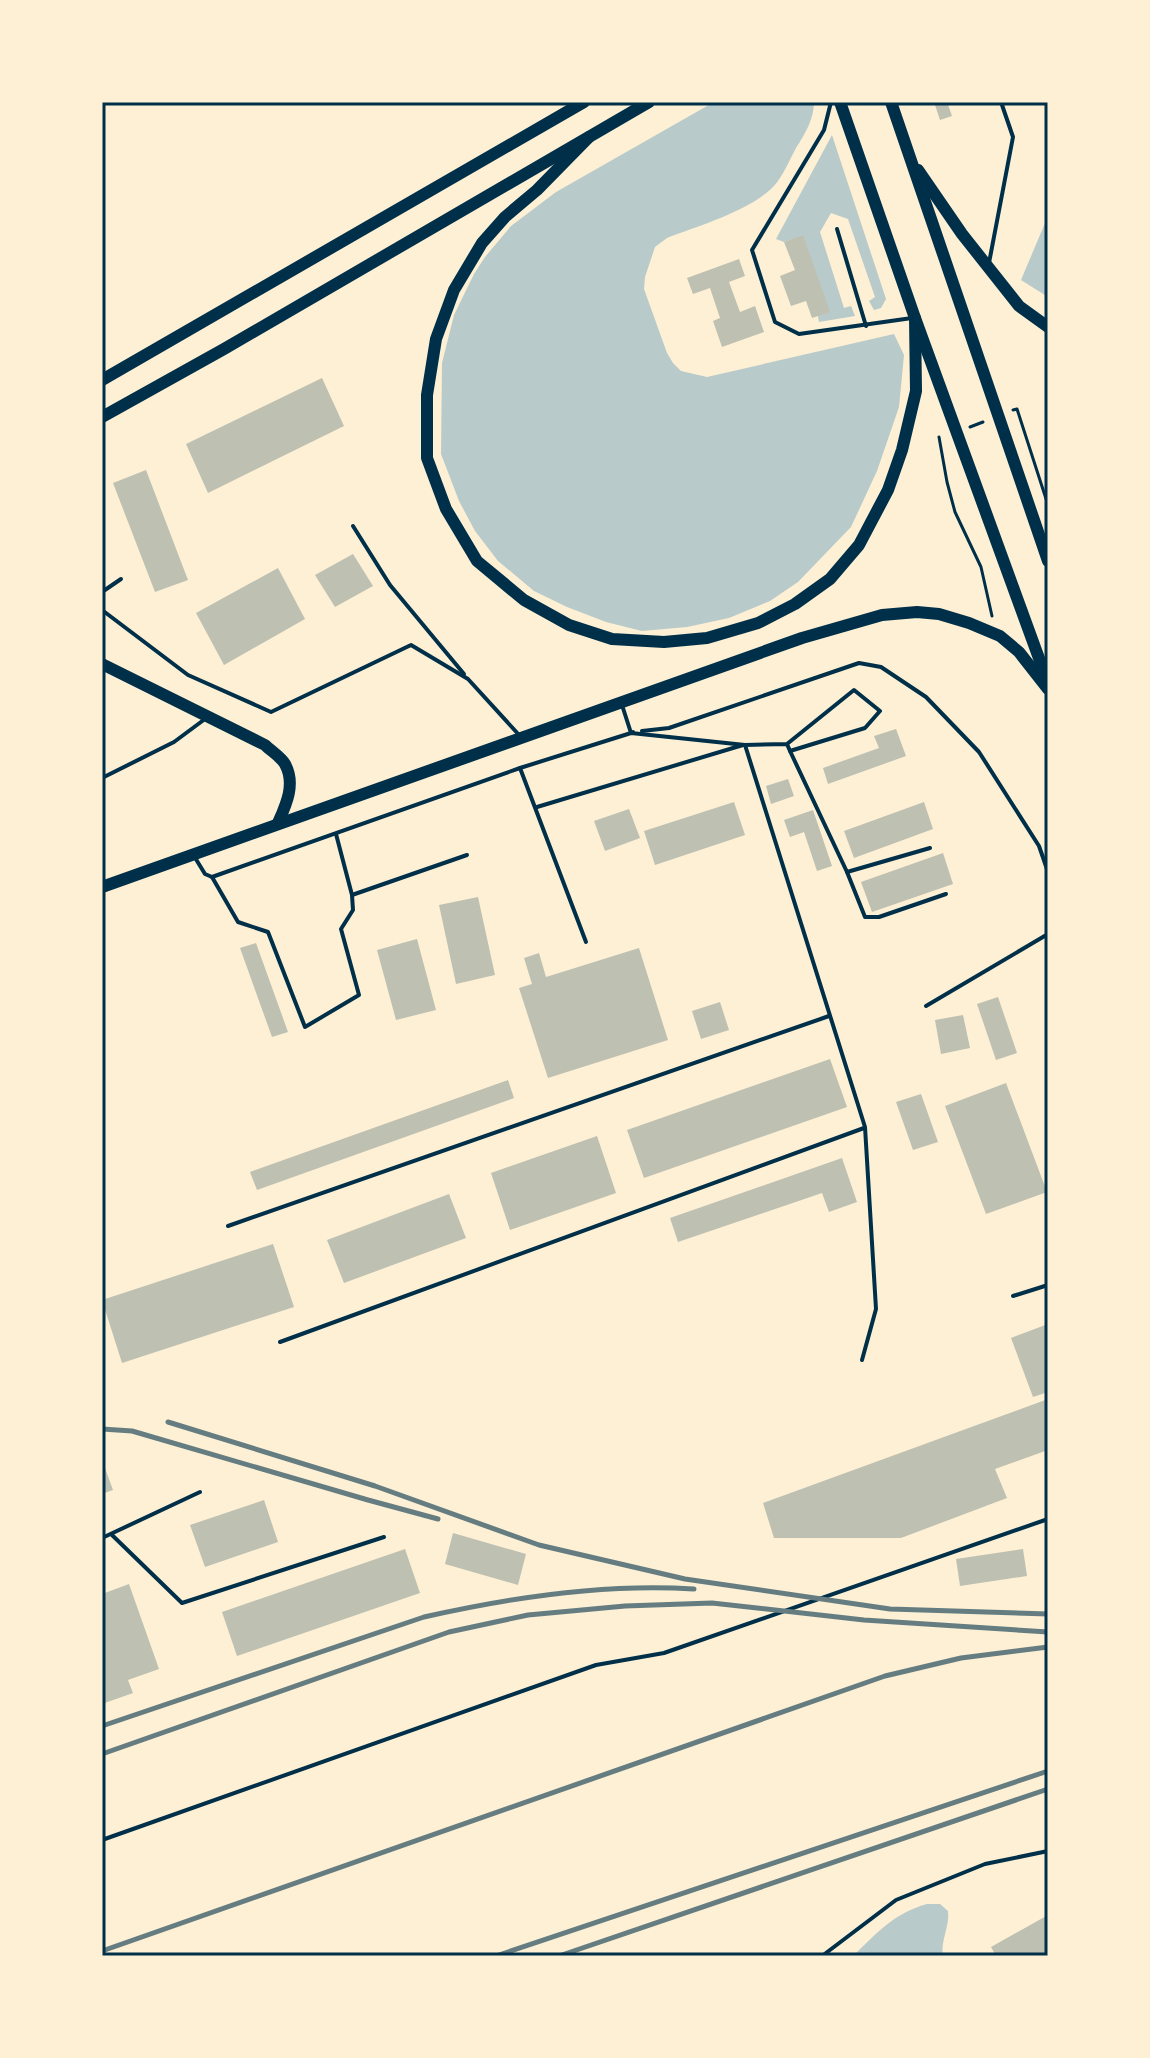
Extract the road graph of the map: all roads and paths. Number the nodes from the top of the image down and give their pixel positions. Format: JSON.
{"nodes":[{"id":1,"x":584,"y":102,"type":"edge"},
{"id":2,"x":649,"y":102,"type":"edge"},
{"id":3,"x":831,"y":102,"type":"edge"},
{"id":4,"x":840,"y":102,"type":"edge"},
{"id":5,"x":891,"y":102,"type":"edge"},
{"id":6,"x":1001,"y":102,"type":"edge"},
{"id":7,"x":589,"y":137,"type":"junction"},
{"id":8,"x":909,"y":157,"type":"junction"},
{"id":9,"x":837,"y":229,"type":"dead end"},
{"id":10,"x":988,"y":266,"type":"junction"},
{"id":11,"x":915,"y":318,"type":"junction"},
{"id":12,"x":866,"y":326,"type":"junction"},
{"id":13,"x":1048,"y":327,"type":"edge"},
{"id":14,"x":102,"y":380,"type":"edge"},
{"id":15,"x":1013,"y":410,"type":"dead end"},
{"id":16,"x":102,"y":417,"type":"edge"},
{"id":17,"x":983,"y":422,"type":"dead end"},
{"id":18,"x":970,"y":427,"type":"dead end"},
{"id":19,"x":939,"y":437,"type":"dead end"},
{"id":20,"x":1048,"y":505,"type":"edge"},
{"id":21,"x":353,"y":526,"type":"dead end"},
{"id":22,"x":1048,"y":561,"type":"edge"},
{"id":23,"x":121,"y":579,"type":"dead end"},
{"id":24,"x":102,"y":592,"type":"edge"},
{"id":25,"x":102,"y":610,"type":"edge"},
{"id":26,"x":992,"y":620,"type":"dead end"},
{"id":27,"x":102,"y":664,"type":"edge"},
{"id":28,"x":468,"y":679,"type":"junction"},
{"id":29,"x":1048,"y":683,"type":"edge"},
{"id":30,"x":1048,"y":689,"type":"edge"},
{"id":31,"x":621,"y":702,"type":"junction"},
{"id":32,"x":207,"y":717,"type":"junction"},
{"id":33,"x":631,"y":733,"type":"junction"},
{"id":34,"x":521,"y":738,"type":"junction"},
{"id":35,"x":787,"y":744,"type":"junction"},
{"id":36,"x":745,"y":745,"type":"junction"},
{"id":37,"x":790,"y":751,"type":"junction"},
{"id":38,"x":520,"y":768,"type":"junction"},
{"id":39,"x":102,"y":778,"type":"edge"},
{"id":40,"x":537,"y":807,"type":"junction"},
{"id":41,"x":278,"y":823,"type":"junction"},
{"id":42,"x":336,"y":833,"type":"junction"},
{"id":43,"x":930,"y":848,"type":"dead end"},
{"id":44,"x":192,"y":854,"type":"junction"},
{"id":45,"x":467,"y":855,"type":"dead end"},
{"id":46,"x":847,"y":872,"type":"junction"},
{"id":47,"x":1048,"y":872,"type":"edge"},
{"id":48,"x":212,"y":877,"type":"junction"},
{"id":49,"x":102,"y":887,"type":"edge"},
{"id":50,"x":946,"y":894,"type":"dead end"},
{"id":51,"x":352,"y":895,"type":"junction"},
{"id":52,"x":1048,"y":934,"type":"edge"},
{"id":53,"x":586,"y":942,"type":"dead end"},
{"id":54,"x":926,"y":1006,"type":"dead end"},
{"id":55,"x":829,"y":1016,"type":"junction"},
{"id":56,"x":865,"y":1127,"type":"junction"},
{"id":57,"x":228,"y":1226,"type":"dead end"},
{"id":58,"x":1048,"y":1285,"type":"edge"},
{"id":59,"x":1013,"y":1296,"type":"dead end"},
{"id":60,"x":280,"y":1342,"type":"dead end"},
{"id":61,"x":862,"y":1360,"type":"dead end"},
{"id":62,"x":200,"y":1492,"type":"dead end"},
{"id":63,"x":1048,"y":1519,"type":"edge"},
{"id":64,"x":112,"y":1535,"type":"junction"},
{"id":65,"x":384,"y":1537,"type":"dead end"},
{"id":66,"x":102,"y":1538,"type":"edge"},
{"id":67,"x":102,"y":1840,"type":"edge"},
{"id":68,"x":1048,"y":1851,"type":"edge"},
{"id":69,"x":822,"y":1956,"type":"edge"}],
"edges":[{"from":1,"to":14,"type":"main road"},
{"from":2,"to":7,"type":"main road"},
{"from":3,"to":12,"type":"lane"},
{"from":4,"to":11,"type":"main road"},
{"from":5,"to":8,"type":"main road"},
{"from":6,"to":10,"type":"lane"},
{"from":7,"to":11,"type":"main road"},
{"from":7,"to":16,"type":"main road"},
{"from":8,"to":10,"type":"main road"},
{"from":8,"to":22,"type":"main road"},
{"from":9,"to":12,"type":"lane"},
{"from":10,"to":13,"type":"main road"},
{"from":11,"to":12,"type":"lane"},
{"from":11,"to":29,"type":"main road"},
{"from":15,"to":20,"type":"path"},
{"from":17,"to":18,"type":"path"},
{"from":19,"to":26,"type":"path"},
{"from":21,"to":28,"type":"lane"},
{"from":23,"to":24,"type":"lane"},
{"from":25,"to":28,"type":"lane"},
{"from":27,"to":32,"type":"main road"},
{"from":28,"to":34,"type":"lane"},
{"from":30,"to":31,"type":"main road"},
{"from":31,"to":33,"type":"lane"},
{"from":31,"to":34,"type":"main road"},
{"from":32,"to":39,"type":"lane"},
{"from":32,"to":41,"type":"main road"},
{"from":33,"to":36,"type":"lane"},
{"from":33,"to":38,"type":"lane"},
{"from":33,"to":47,"type":"lane"},
{"from":34,"to":41,"type":"main road"},
{"from":35,"to":36,"type":"lane"},
{"from":35,"to":37,"type":"lane"},
{"from":35,"to":37,"type":"lane"},
{"from":36,"to":40,"type":"lane"},
{"from":36,"to":55,"type":"lane"},
{"from":37,"to":46,"type":"lane"},
{"from":38,"to":40,"type":"lane"},
{"from":38,"to":42,"type":"lane"},
{"from":40,"to":53,"type":"lane"},
{"from":41,"to":44,"type":"main road"},
{"from":42,"to":48,"type":"lane"},
{"from":42,"to":51,"type":"lane"},
{"from":43,"to":46,"type":"lane"},
{"from":44,"to":48,"type":"lane"},
{"from":44,"to":49,"type":"main road"},
{"from":45,"to":51,"type":"lane"},
{"from":46,"to":50,"type":"lane"},
{"from":48,"to":51,"type":"lane"},
{"from":52,"to":54,"type":"lane"},
{"from":55,"to":56,"type":"lane"},
{"from":55,"to":57,"type":"lane"},
{"from":56,"to":60,"type":"lane"},
{"from":56,"to":61,"type":"lane"},
{"from":58,"to":59,"type":"lane"},
{"from":62,"to":64,"type":"lane"},
{"from":63,"to":67,"type":"lane"},
{"from":64,"to":65,"type":"lane"},
{"from":64,"to":66,"type":"lane"},
{"from":68,"to":69,"type":"lane"}]}
